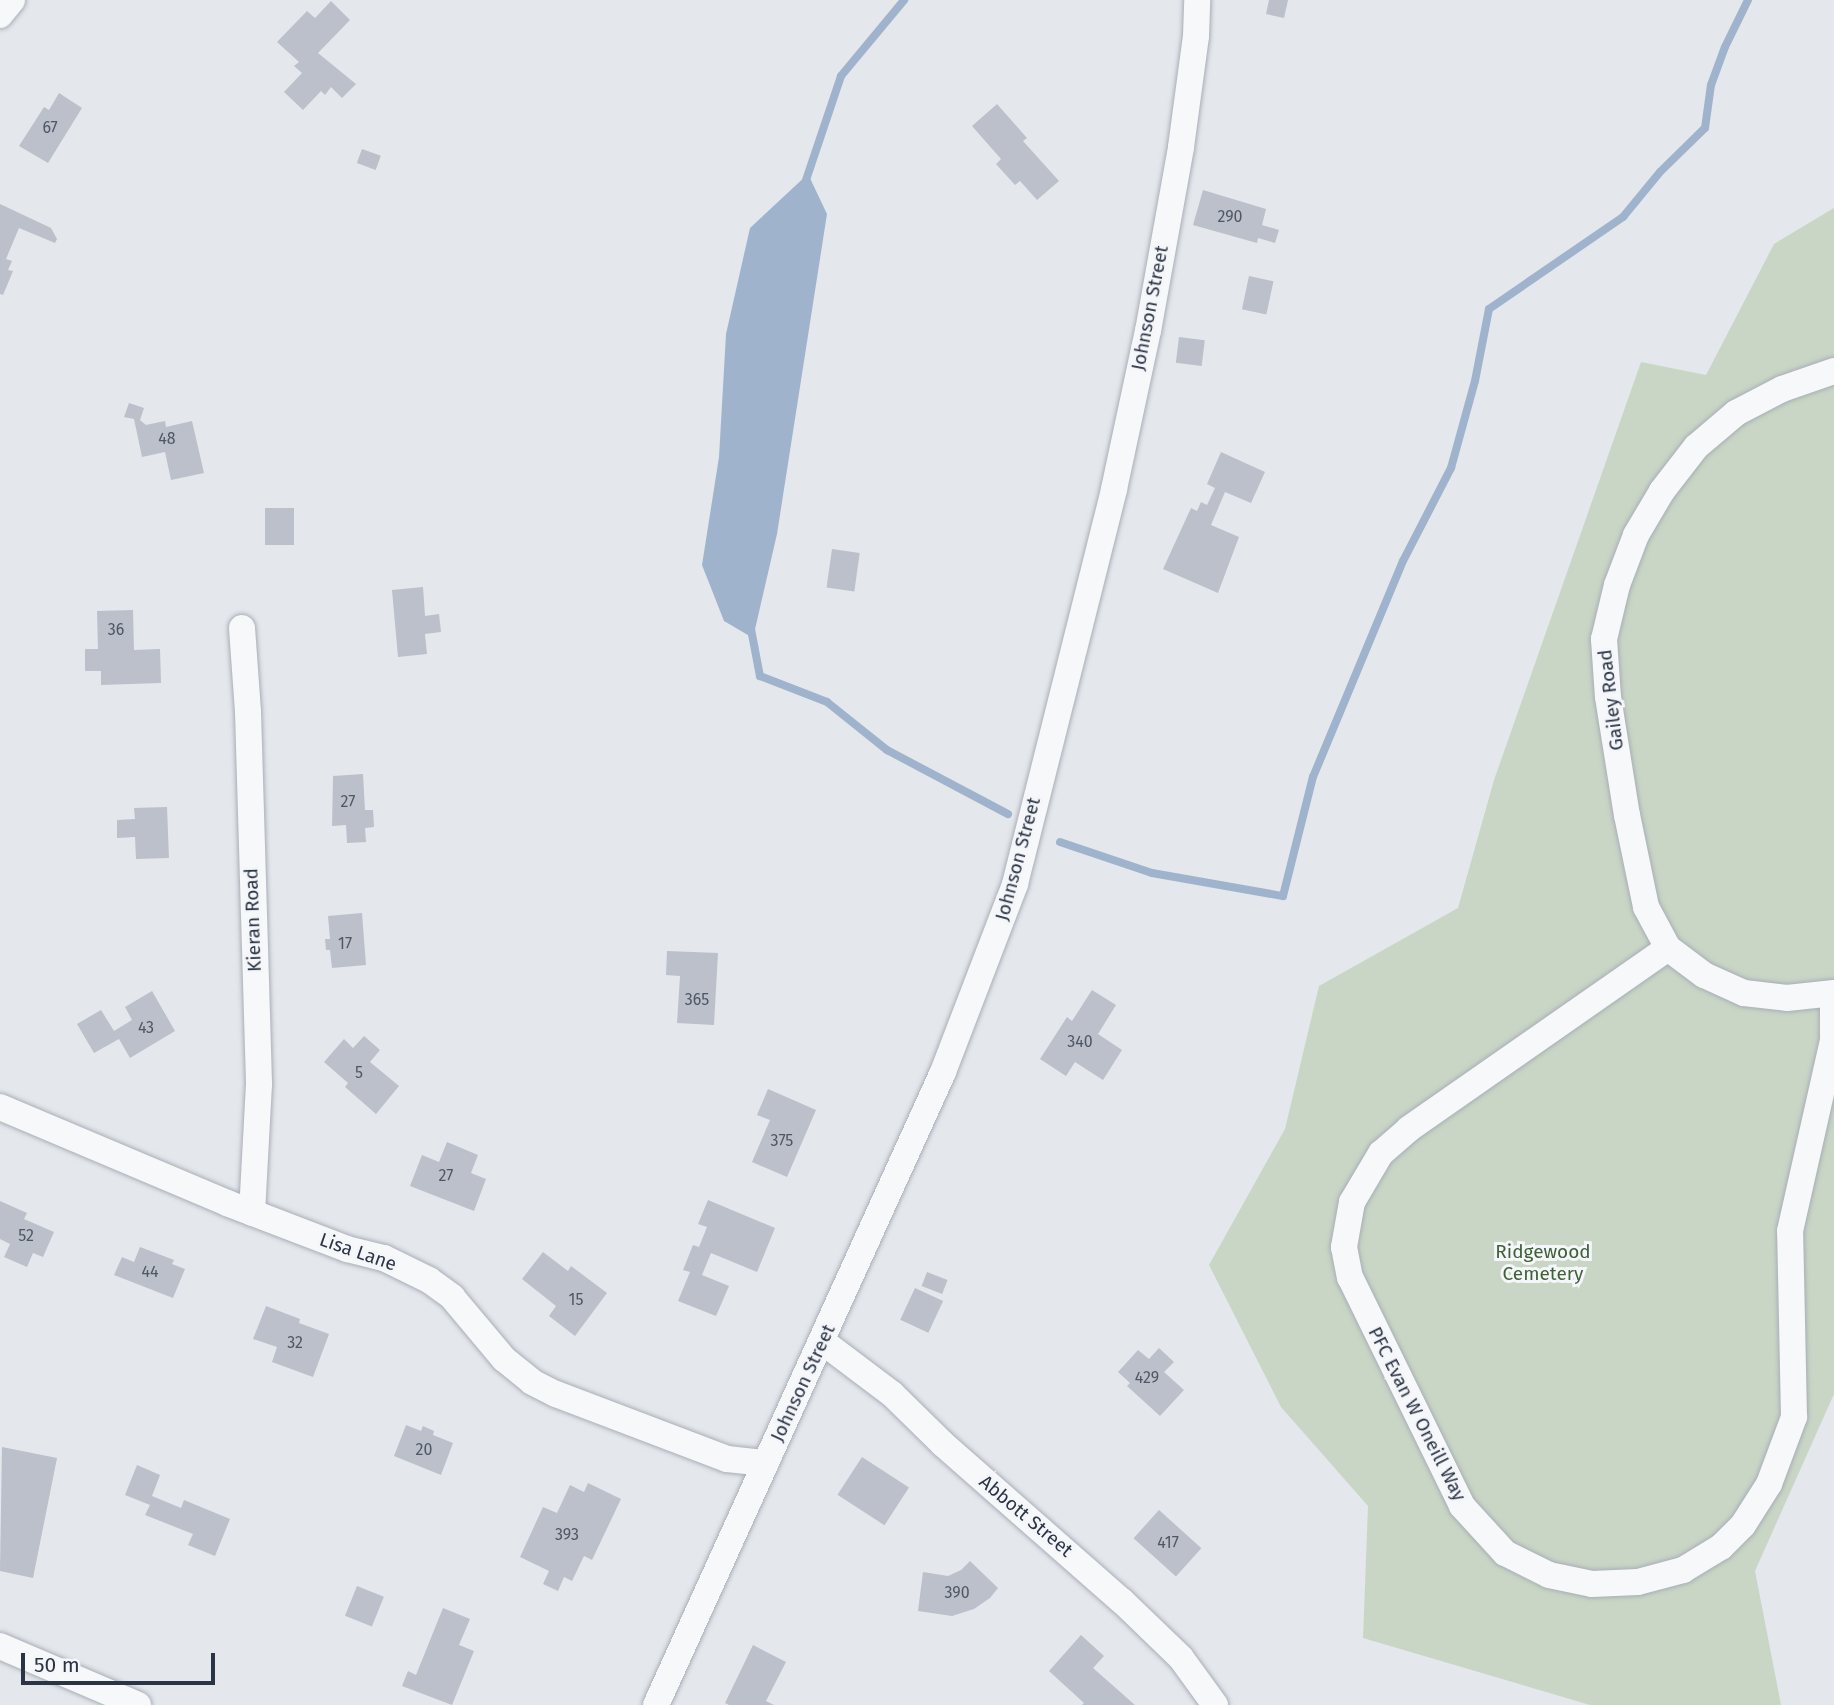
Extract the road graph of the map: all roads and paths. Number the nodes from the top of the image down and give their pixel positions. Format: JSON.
{"nodes":[{"id":1,"x":12,"y":0,"type":"edge"},
{"id":2,"x":1197,"y":0,"type":"edge"},
{"id":3,"x":0,"y":15,"type":"edge"},
{"id":4,"x":1834,"y":371,"type":"edge"},
{"id":5,"x":242,"y":628,"type":"dead end"},
{"id":6,"x":1668,"y":948,"type":"junction"},
{"id":7,"x":1834,"y":994,"type":"edge"},
{"id":8,"x":0,"y":1107,"type":"edge"},
{"id":9,"x":252,"y":1213,"type":"junction"},
{"id":10,"x":823,"y":1342,"type":"junction"},
{"id":11,"x":766,"y":1463,"type":"junction"},
{"id":12,"x":0,"y":1646,"type":"edge"},
{"id":13,"x":138,"y":1705,"type":"edge"},
{"id":14,"x":656,"y":1705,"type":"edge"},
{"id":15,"x":1215,"y":1705,"type":"edge"}],
"edges":[{"from":1,"to":3,"type":"street"},
{"from":2,"to":10,"type":"street","name":"Johnson Street"},
{"from":4,"to":6,"type":"street","name":"Gailey Road"},
{"from":5,"to":9,"type":"street","name":"Kieran Road"},
{"from":6,"to":7,"type":"street","name":"Gailey Road"},
{"from":6,"to":7,"type":"street","name":"PFC Evan W Oneill Way"},
{"from":8,"to":9,"type":"street","name":"Lisa Lane"},
{"from":9,"to":11,"type":"street","name":"Lisa Lane"},
{"from":10,"to":11,"type":"street","name":"Johnson Street"},
{"from":10,"to":15,"type":"street","name":"Abbott Street"},
{"from":11,"to":14,"type":"street","name":"Johnson Street"},
{"from":12,"to":13,"type":"street"}]}
